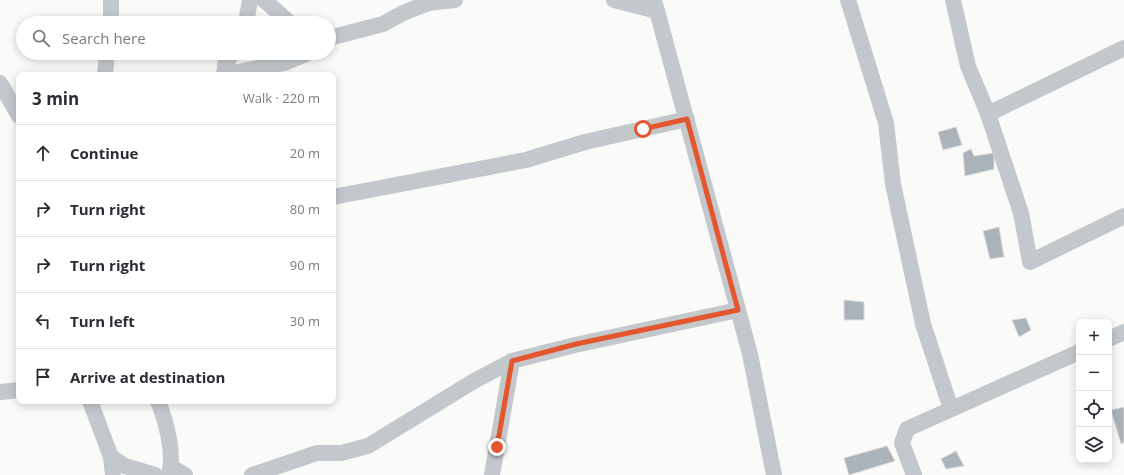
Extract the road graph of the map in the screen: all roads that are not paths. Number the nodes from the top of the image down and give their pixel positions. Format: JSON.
{"nodes":[{"id":1,"x":111,"y":0,"type":"edge"},
{"id":2,"x":250,"y":0,"type":"edge"},
{"id":3,"x":264,"y":0,"type":"edge"},
{"id":4,"x":614,"y":0,"type":"edge"},
{"id":5,"x":848,"y":0,"type":"edge"},
{"id":6,"x":953,"y":0,"type":"edge"},
{"id":7,"x":446,"y":1,"type":"edge"},
{"id":8,"x":656,"y":5,"type":"edge"},
{"id":9,"x":402,"y":6,"type":"edge"},
{"id":10,"x":111,"y":16,"type":"edge"},
{"id":11,"x":247,"y":16,"type":"edge"},
{"id":12,"x":282,"y":16,"type":"edge"},
{"id":13,"x":336,"y":36,"type":"edge"},
{"id":14,"x":1124,"y":48,"type":"edge"},
{"id":15,"x":106,"y":60,"type":"edge"},
{"id":16,"x":228,"y":60,"type":"edge"},
{"id":17,"x":291,"y":60,"type":"edge"},
{"id":18,"x":105,"y":72,"type":"edge"},
{"id":19,"x":224,"y":72,"type":"edge"},
{"id":20,"x":239,"y":72,"type":"edge"},
{"id":21,"x":0,"y":83,"type":"edge"},
{"id":22,"x":16,"y":111,"type":"edge"},
{"id":23,"x":988,"y":114,"type":"junction"},
{"id":24,"x":687,"y":119,"type":"junction"},
{"id":25,"x":336,"y":196,"type":"edge"},
{"id":26,"x":1124,"y":216,"type":"edge"},
{"id":27,"x":738,"y":310,"type":"junction"},
{"id":28,"x":1124,"y":332,"type":"edge"},
{"id":29,"x":1112,"y":338,"type":"edge"},
{"id":30,"x":1076,"y":353,"type":"edge"},
{"id":31,"x":512,"y":361,"type":"junction"},
{"id":32,"x":16,"y":390,"type":"edge"},
{"id":33,"x":0,"y":392,"type":"edge"},
{"id":34,"x":91,"y":404,"type":"edge"},
{"id":35,"x":159,"y":404,"type":"edge"},
{"id":36,"x":951,"y":409,"type":"junction"},
{"id":37,"x":111,"y":458,"type":"junction"},
{"id":38,"x":170,"y":471,"type":"edge"},
{"id":39,"x":772,"y":474,"type":"edge"},
{"id":40,"x":113,"y":475,"type":"edge"},
{"id":41,"x":155,"y":475,"type":"edge"},
{"id":42,"x":186,"y":475,"type":"edge"},
{"id":43,"x":252,"y":475,"type":"edge"},
{"id":44,"x":492,"y":475,"type":"edge"},
{"id":45,"x":914,"y":475,"type":"edge"}],
"edges":[{"from":1,"to":10,"type":"street"},
{"from":2,"to":11,"type":"street"},
{"from":3,"to":12,"type":"street"},
{"from":4,"to":8,"type":"street"},
{"from":5,"to":36,"type":"street"},
{"from":6,"to":23,"type":"street"},
{"from":7,"to":9,"type":"street"},
{"from":8,"to":24,"type":"street"},
{"from":9,"to":13,"type":"street"},
{"from":14,"to":23,"type":"street"},
{"from":15,"to":18,"type":"street"},
{"from":16,"to":19,"type":"street"},
{"from":17,"to":20,"type":"street"},
{"from":21,"to":22,"type":"street"},
{"from":23,"to":26,"type":"street"},
{"from":24,"to":25,"type":"street"},
{"from":24,"to":27,"type":"street"},
{"from":27,"to":31,"type":"street"},
{"from":27,"to":39,"type":"street"},
{"from":28,"to":29,"type":"street"},
{"from":30,"to":36,"type":"street"},
{"from":31,"to":43,"type":"street"},
{"from":31,"to":44,"type":"street"},
{"from":32,"to":33,"type":"street"},
{"from":34,"to":37,"type":"street"},
{"from":35,"to":38,"type":"street"},
{"from":36,"to":45,"type":"street"},
{"from":37,"to":40,"type":"street"},
{"from":37,"to":41,"type":"street"},
{"from":38,"to":42,"type":"street"}]}
